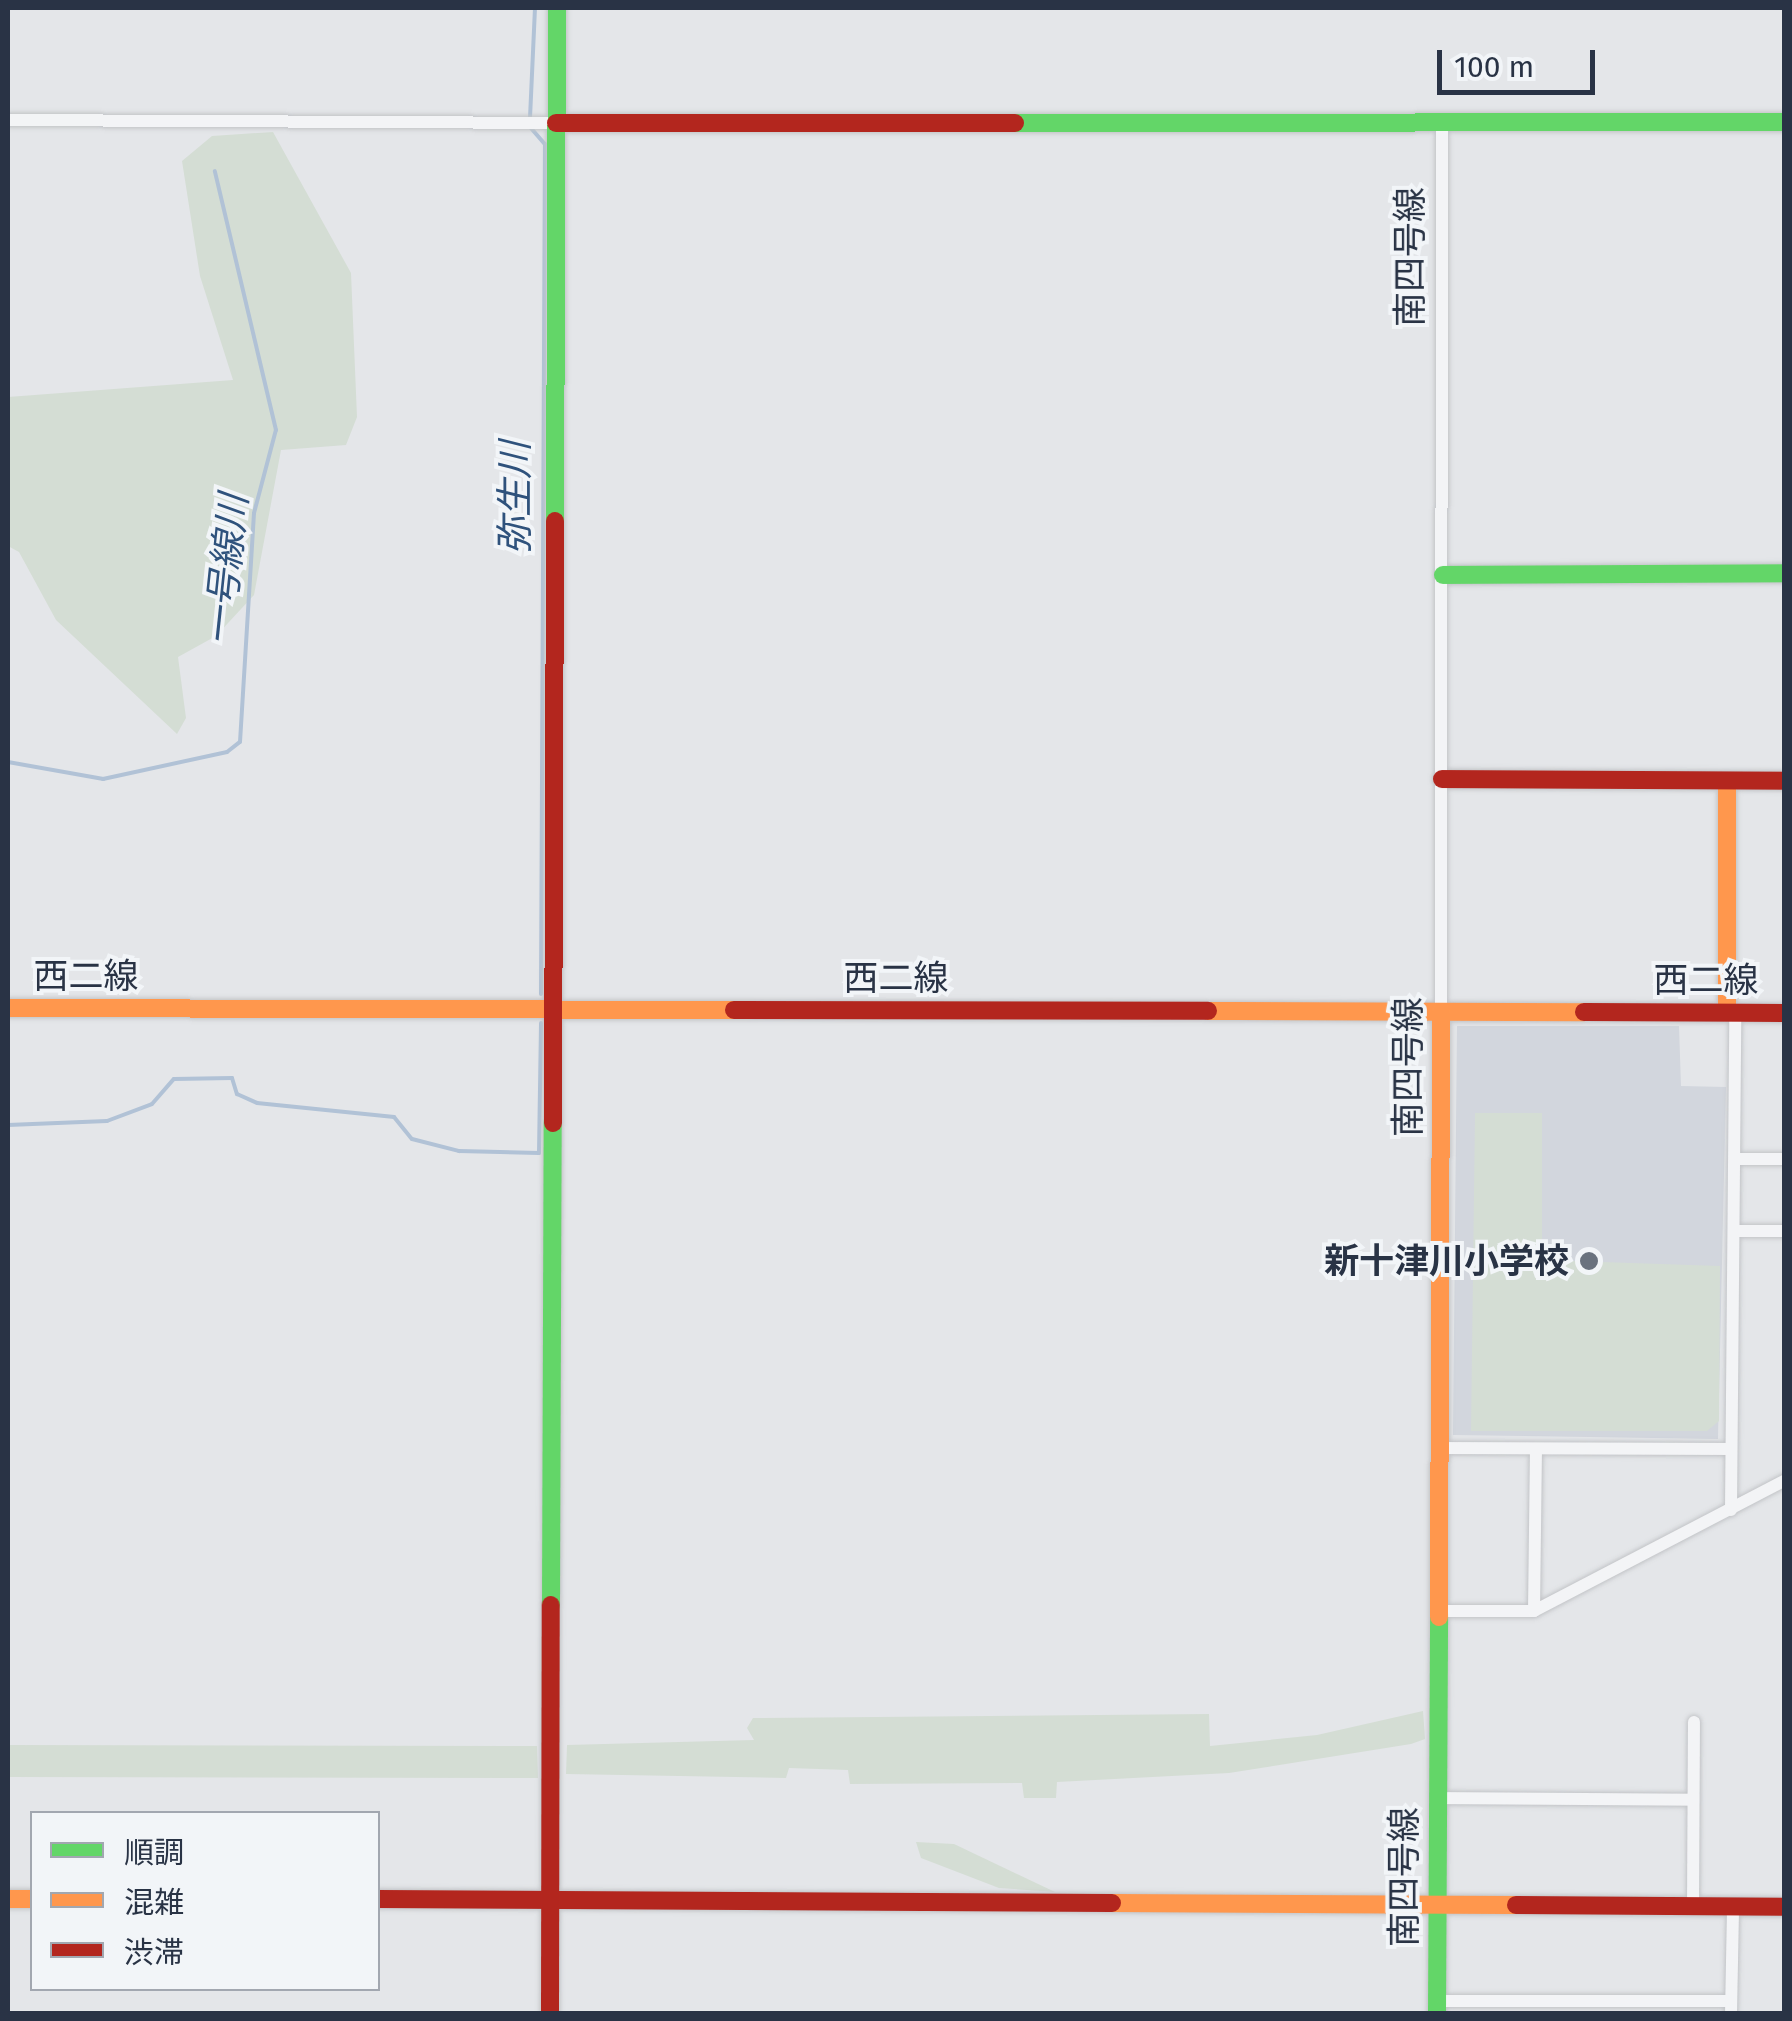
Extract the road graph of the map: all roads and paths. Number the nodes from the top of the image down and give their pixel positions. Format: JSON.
{"nodes":[{"id":1,"x":557,"y":8,"type":"edge"},
{"id":2,"x":8,"y":120,"type":"edge"},
{"id":3,"x":1442,"y":121,"type":"junction"},
{"id":4,"x":1784,"y":122,"type":"edge"},
{"id":5,"x":556,"y":123,"type":"junction"},
{"id":6,"x":1784,"y":573,"type":"edge"},
{"id":7,"x":1442,"y":575,"type":"junction"},
{"id":8,"x":1442,"y":779,"type":"junction"},
{"id":9,"x":1727,"y":781,"type":"junction"},
{"id":10,"x":1784,"y":781,"type":"edge"},
{"id":11,"x":8,"y":1008,"type":"edge"},
{"id":12,"x":552,"y":1010,"type":"junction"},
{"id":13,"x":1440,"y":1012,"type":"junction"},
{"id":14,"x":1731,"y":1012,"type":"junction"},
{"id":15,"x":1784,"y":1013,"type":"edge"},
{"id":16,"x":1736,"y":1159,"type":"junction"},
{"id":17,"x":1784,"y":1159,"type":"edge"},
{"id":18,"x":1734,"y":1231,"type":"junction"},
{"id":19,"x":1784,"y":1231,"type":"edge"},
{"id":20,"x":1440,"y":1448,"type":"junction"},
{"id":21,"x":1536,"y":1449,"type":"junction"},
{"id":22,"x":1732,"y":1449,"type":"junction"},
{"id":23,"x":1784,"y":1482,"type":"edge"},
{"id":24,"x":1732,"y":1510,"type":"junction"},
{"id":25,"x":1439,"y":1610,"type":"junction"},
{"id":26,"x":1534,"y":1611,"type":"junction"},
{"id":27,"x":1694,"y":1722,"type":"dead end"},
{"id":28,"x":1436,"y":1798,"type":"junction"},
{"id":29,"x":1692,"y":1800,"type":"junction"},
{"id":30,"x":380,"y":1899,"type":"edge"},
{"id":31,"x":550,"y":1900,"type":"junction"},
{"id":32,"x":1692,"y":1906,"type":"junction"},
{"id":33,"x":1784,"y":1906,"type":"edge"},
{"id":34,"x":1436,"y":1907,"type":"junction"},
{"id":35,"x":1732,"y":1907,"type":"junction"},
{"id":36,"x":1438,"y":2007,"type":"edge"},
{"id":37,"x":1499,"y":2007,"type":"edge"},
{"id":38,"x":1650,"y":2007,"type":"edge"},
{"id":39,"x":1731,"y":2007,"type":"edge"},
{"id":40,"x":1575,"y":2008,"type":"edge"},
{"id":41,"x":550,"y":2014,"type":"edge"}],
"edges":[{"from":1,"to":5,"type":"street"},
{"from":2,"to":5,"type":"street"},
{"from":3,"to":4,"type":"street"},
{"from":3,"to":5,"type":"street"},
{"from":3,"to":7,"type":"street","name":"南四号線"},
{"from":5,"to":12,"type":"street"},
{"from":6,"to":7,"type":"street"},
{"from":7,"to":8,"type":"street","name":"南四号線"},
{"from":8,"to":9,"type":"street"},
{"from":8,"to":13,"type":"street","name":"南四号線"},
{"from":9,"to":10,"type":"street"},
{"from":9,"to":14,"type":"street"},
{"from":11,"to":12,"type":"street","name":"西二線"},
{"from":12,"to":13,"type":"street","name":"西二線"},
{"from":12,"to":31,"type":"street"},
{"from":13,"to":14,"type":"street","name":"西二線"},
{"from":13,"to":20,"type":"street","name":"南四号線"},
{"from":14,"to":15,"type":"street","name":"西二線"},
{"from":14,"to":16,"type":"street"},
{"from":16,"to":17,"type":"street"},
{"from":16,"to":18,"type":"street"},
{"from":18,"to":19,"type":"street"},
{"from":18,"to":22,"type":"street"},
{"from":20,"to":21,"type":"street"},
{"from":20,"to":25,"type":"street","name":"南四号線"},
{"from":21,"to":22,"type":"street"},
{"from":21,"to":26,"type":"street"},
{"from":22,"to":24,"type":"street"},
{"from":23,"to":24,"type":"street"},
{"from":24,"to":26,"type":"street"},
{"from":25,"to":26,"type":"street"},
{"from":25,"to":28,"type":"street","name":"南四号線"},
{"from":27,"to":29,"type":"street"},
{"from":28,"to":29,"type":"street"},
{"from":28,"to":34,"type":"street","name":"南四号線"},
{"from":29,"to":32,"type":"street"},
{"from":30,"to":31,"type":"street"},
{"from":31,"to":34,"type":"street"},
{"from":31,"to":41,"type":"street"},
{"from":32,"to":34,"type":"street"},
{"from":32,"to":35,"type":"street"},
{"from":33,"to":35,"type":"street"},
{"from":34,"to":36,"type":"street","name":"南四号線"},
{"from":35,"to":39,"type":"street"},
{"from":36,"to":37,"type":"street"},
{"from":37,"to":40,"type":"street"},
{"from":38,"to":39,"type":"street"},
{"from":38,"to":40,"type":"street"}]}
